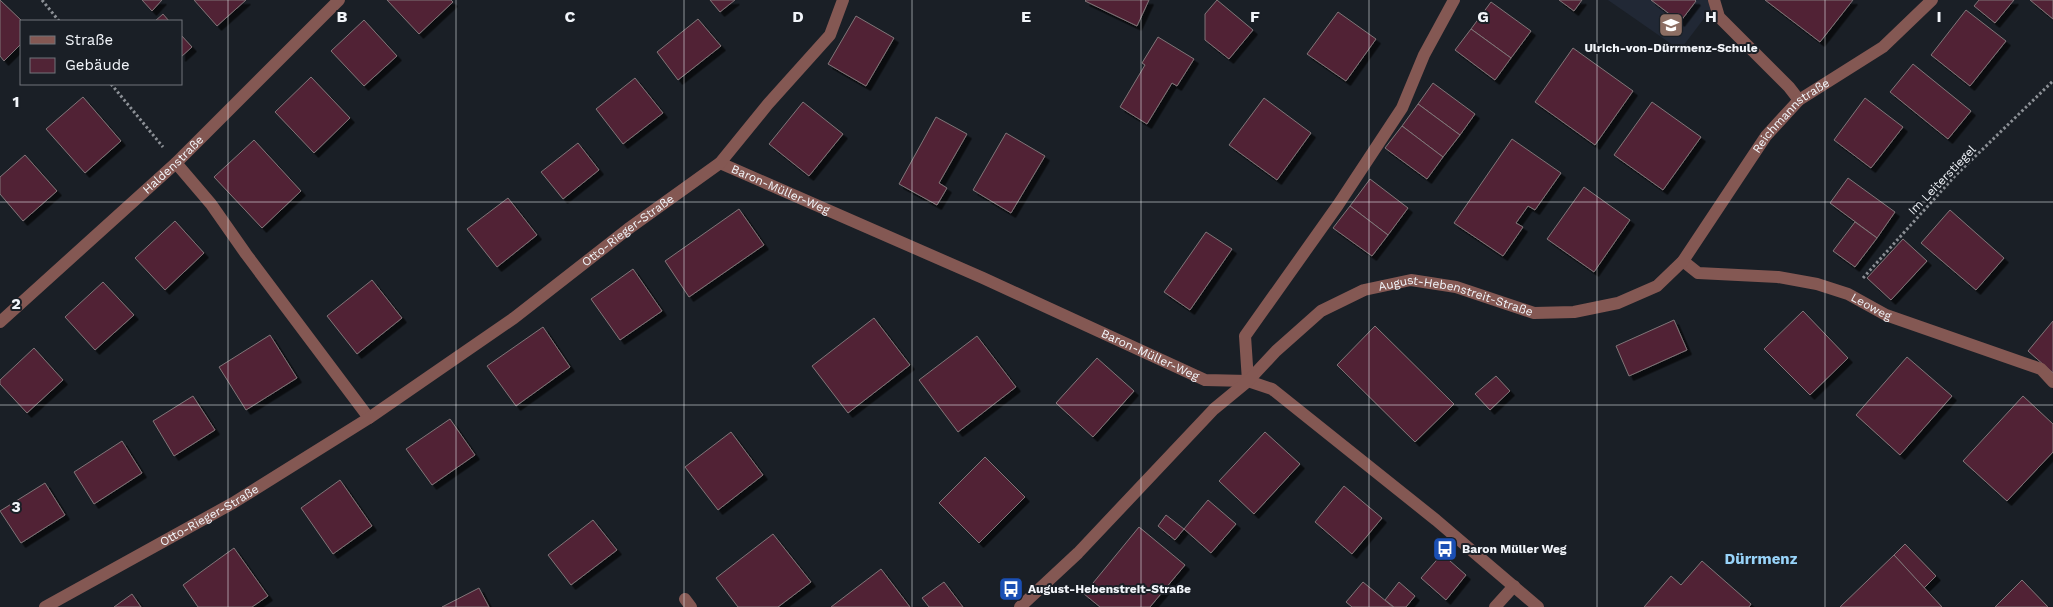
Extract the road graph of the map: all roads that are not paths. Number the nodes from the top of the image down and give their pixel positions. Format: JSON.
{"nodes":[{"id":1,"x":339,"y":0,"type":"edge"},
{"id":2,"x":843,"y":0,"type":"edge"},
{"id":3,"x":1454,"y":0,"type":"edge"},
{"id":4,"x":1714,"y":0,"type":"edge"},
{"id":5,"x":1932,"y":0,"type":"edge"},
{"id":6,"x":1798,"y":100,"type":"junction"},
{"id":7,"x":176,"y":163,"type":"junction"},
{"id":8,"x":720,"y":163,"type":"junction"},
{"id":9,"x":1682,"y":261,"type":"junction"},
{"id":10,"x":0,"y":322,"type":"edge"},
{"id":11,"x":1248,"y":381,"type":"junction"},
{"id":12,"x":2053,"y":382,"type":"edge"},
{"id":13,"x":369,"y":418,"type":"junction"},
{"id":14,"x":1514,"y":586,"type":"junction"},
{"id":15,"x":46,"y":607,"type":"edge"},
{"id":16,"x":1020,"y":607,"type":"edge"},
{"id":17,"x":1495,"y":607,"type":"edge"},
{"id":18,"x":1538,"y":607,"type":"edge"}],
"edges":[{"from":1,"to":7,"type":"street","name":"Haldenstraße"},
{"from":2,"to":8,"type":"street","name":"Otto-Rieger-Straße"},
{"from":3,"to":11,"type":"street"},
{"from":4,"to":6,"type":"street"},
{"from":5,"to":6,"type":"street","name":"Reichmannstraße"},
{"from":6,"to":9,"type":"street","name":"Reichmannstraße"},
{"from":7,"to":10,"type":"street","name":"Haldenstraße"},
{"from":7,"to":13,"type":"street"},
{"from":8,"to":11,"type":"street","name":"Baron-Müller-Weg"},
{"from":8,"to":13,"type":"street","name":"Otto-Rieger-Straße"},
{"from":9,"to":11,"type":"street","name":"August-Hebenstreit-Straße"},
{"from":9,"to":12,"type":"street","name":"Leoweg"},
{"from":11,"to":14,"type":"street","name":"Baron-Müller-Weg"},
{"from":11,"to":16,"type":"street","name":"August-Hebenstreit-Straße"},
{"from":13,"to":15,"type":"street","name":"Otto-Rieger-Straße"},
{"from":14,"to":17,"type":"street"},
{"from":14,"to":18,"type":"street","name":"Baron-Müller-Weg"}]}
